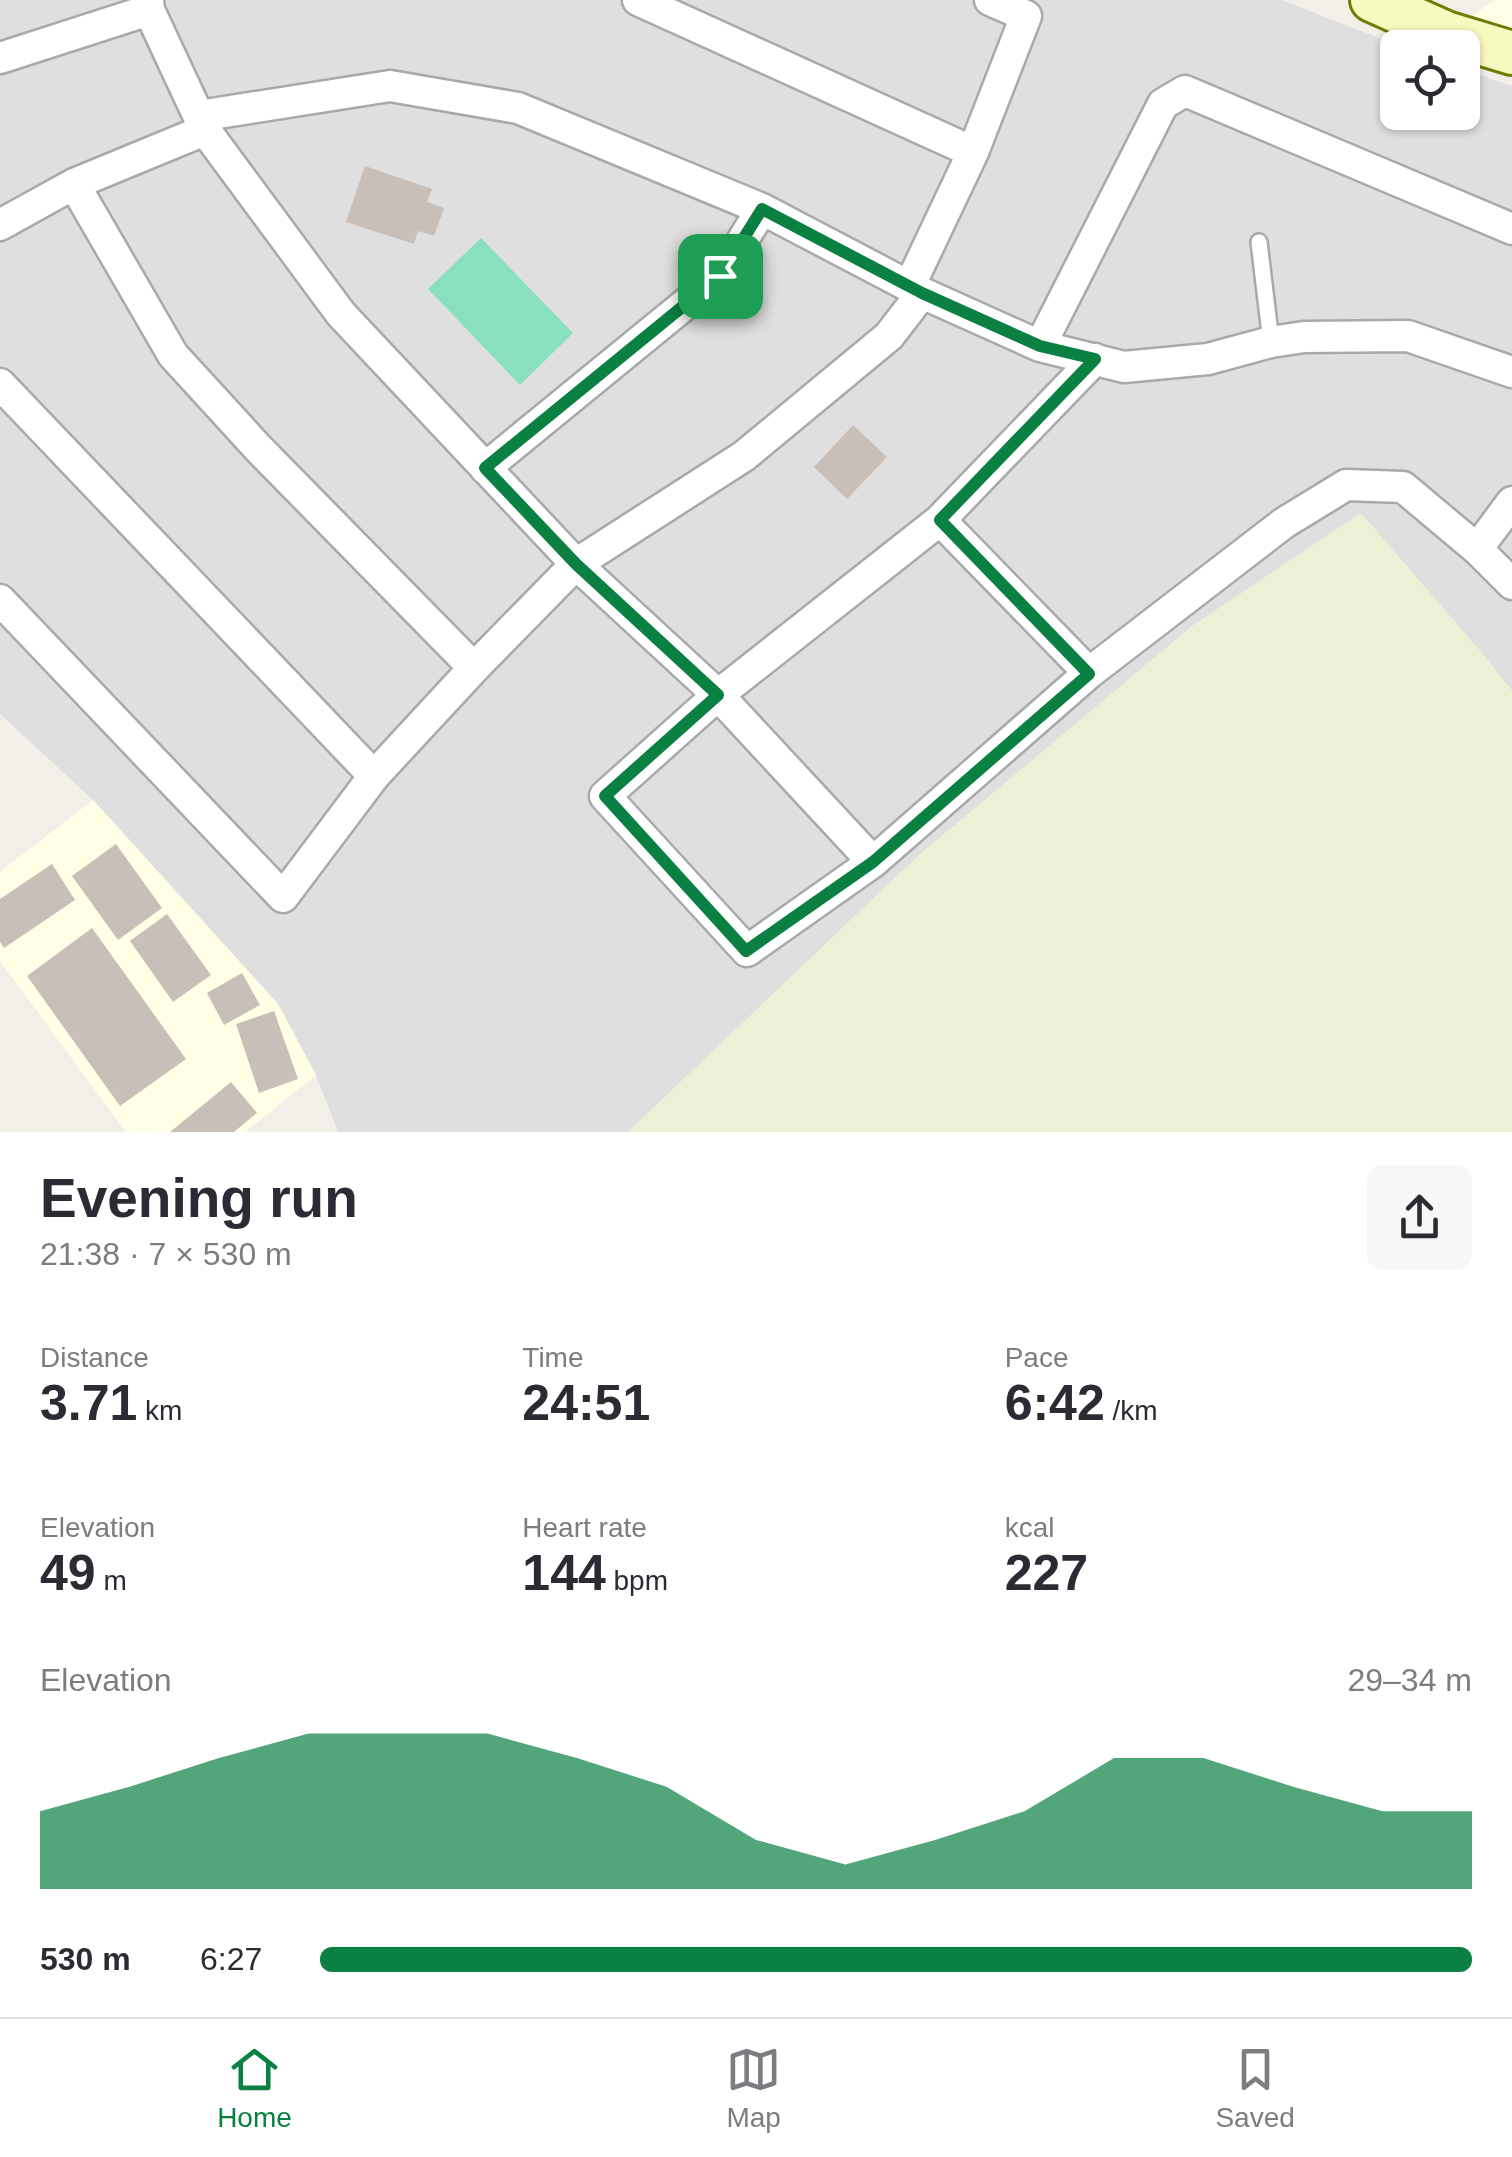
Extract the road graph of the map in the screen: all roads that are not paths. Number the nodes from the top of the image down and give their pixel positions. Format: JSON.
{"nodes":[{"id":1,"x":638,"y":0,"type":"edge"},
{"id":2,"x":990,"y":0,"type":"edge"},
{"id":3,"x":1372,"y":0,"type":"edge"},
{"id":4,"x":148,"y":5,"type":"edge"},
{"id":5,"x":3,"y":47,"type":"edge"},
{"id":6,"x":1512,"y":53,"type":"edge"},
{"id":7,"x":202,"y":123,"type":"junction"},
{"id":8,"x":974,"y":152,"type":"junction"},
{"id":9,"x":74,"y":184,"type":"junction"},
{"id":10,"x":762,"y":209,"type":"junction"},
{"id":11,"x":0,"y":225,"type":"edge"},
{"id":12,"x":1512,"y":229,"type":"edge"},
{"id":13,"x":1259,"y":242,"type":"dead end"},
{"id":14,"x":916,"y":289,"type":"junction"},
{"id":15,"x":1271,"y":342,"type":"junction"},
{"id":16,"x":1040,"y":346,"type":"junction"},
{"id":17,"x":1095,"y":359,"type":"junction"},
{"id":18,"x":1512,"y":372,"type":"edge"},
{"id":19,"x":0,"y":384,"type":"edge"},
{"id":20,"x":485,"y":468,"type":"junction"},
{"id":21,"x":1512,"y":502,"type":"edge"},
{"id":22,"x":940,"y":520,"type":"junction"},
{"id":23,"x":1477,"y":549,"type":"junction"},
{"id":24,"x":576,"y":564,"type":"junction"},
{"id":25,"x":1512,"y":584,"type":"edge"},
{"id":26,"x":0,"y":600,"type":"edge"},
{"id":27,"x":474,"y":668,"type":"junction"},
{"id":28,"x":1089,"y":674,"type":"junction"},
{"id":29,"x":718,"y":695,"type":"junction"},
{"id":30,"x":374,"y":776,"type":"junction"},
{"id":31,"x":873,"y":862,"type":"junction"}],
"edges":[{"from":1,"to":8,"type":"street"},
{"from":2,"to":8,"type":"street"},
{"from":3,"to":6,"type":"street"},
{"from":4,"to":5,"type":"street"},
{"from":4,"to":7,"type":"street"},
{"from":7,"to":9,"type":"street"},
{"from":7,"to":10,"type":"street"},
{"from":7,"to":20,"type":"street"},
{"from":8,"to":14,"type":"street"},
{"from":9,"to":11,"type":"street"},
{"from":9,"to":27,"type":"street"},
{"from":10,"to":14,"type":"street"},
{"from":10,"to":20,"type":"street"},
{"from":12,"to":16,"type":"street"},
{"from":13,"to":15,"type":"lane"},
{"from":14,"to":16,"type":"street"},
{"from":14,"to":24,"type":"street"},
{"from":15,"to":17,"type":"street"},
{"from":15,"to":18,"type":"street"},
{"from":16,"to":17,"type":"street"},
{"from":17,"to":22,"type":"street"},
{"from":19,"to":30,"type":"street"},
{"from":20,"to":24,"type":"street"},
{"from":21,"to":23,"type":"street"},
{"from":22,"to":28,"type":"street"},
{"from":22,"to":29,"type":"street"},
{"from":23,"to":25,"type":"street"},
{"from":23,"to":28,"type":"street"},
{"from":24,"to":27,"type":"street"},
{"from":24,"to":29,"type":"street"},
{"from":26,"to":30,"type":"street"},
{"from":27,"to":30,"type":"street"},
{"from":28,"to":31,"type":"street"},
{"from":29,"to":31,"type":"street"},
{"from":29,"to":31,"type":"street"}]}
